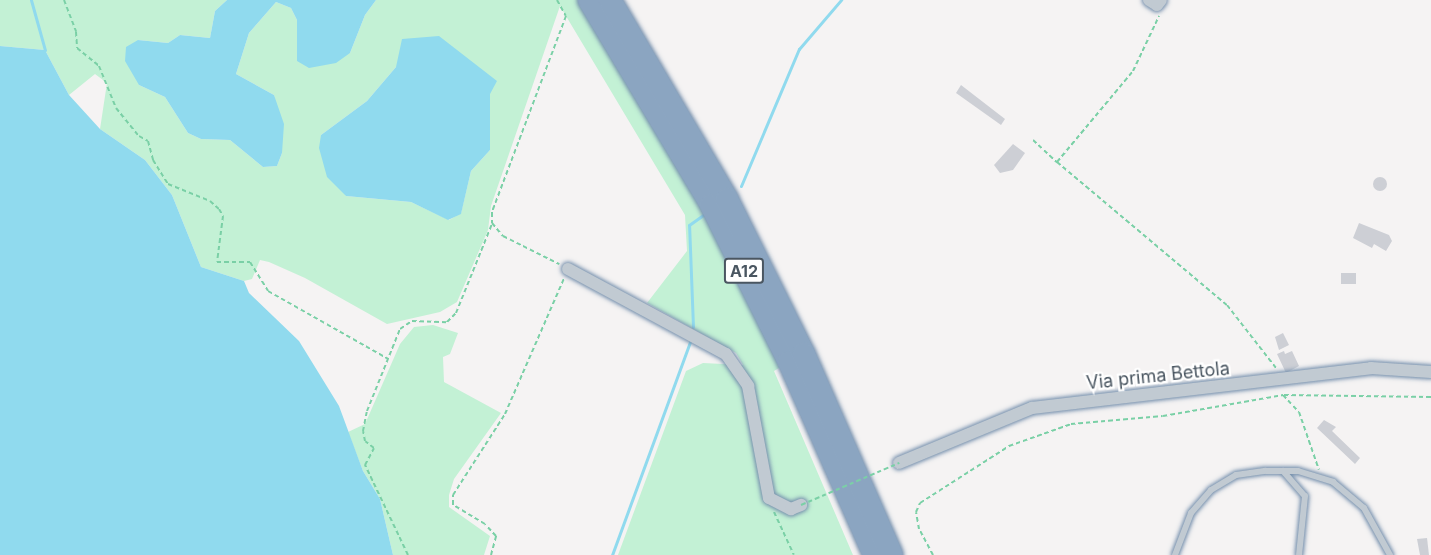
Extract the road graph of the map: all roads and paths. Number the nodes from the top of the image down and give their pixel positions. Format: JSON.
{"nodes":[{"id":1,"x":64,"y":0,"type":"edge"},
{"id":2,"x":557,"y":0,"type":"edge"},
{"id":3,"x":590,"y":0,"type":"edge"},
{"id":4,"x":610,"y":0,"type":"edge"},
{"id":5,"x":1156,"y":2,"type":"edge"},
{"id":6,"x":1032,"y":140,"type":"dead end"},
{"id":7,"x":1057,"y":162,"type":"junction"},
{"id":8,"x":492,"y":223,"type":"junction"},
{"id":9,"x":568,"y":269,"type":"junction"},
{"id":10,"x":388,"y":359,"type":"junction"},
{"id":11,"x":1431,"y":372,"type":"edge"},
{"id":12,"x":1285,"y":381,"type":"junction"},
{"id":13,"x":1283,"y":395,"type":"junction"},
{"id":14,"x":1431,"y":397,"type":"edge"},
{"id":15,"x":899,"y":463,"type":"joint"},
{"id":16,"x":1283,"y":471,"type":"junction"},
{"id":17,"x":1317,"y":477,"type":"junction"},
{"id":18,"x":769,"y":498,"type":"junction"},
{"id":19,"x":801,"y":505,"type":"joint"},
{"id":20,"x":408,"y":555,"type":"edge"},
{"id":21,"x":491,"y":555,"type":"edge"},
{"id":22,"x":795,"y":555,"type":"edge"},
{"id":23,"x":874,"y":555,"type":"edge"},
{"id":24,"x":891,"y":555,"type":"edge"},
{"id":25,"x":933,"y":555,"type":"edge"},
{"id":26,"x":1175,"y":555,"type":"edge"},
{"id":27,"x":1299,"y":555,"type":"edge"},
{"id":28,"x":1390,"y":555,"type":"edge"}],
"edges":[{"from":1,"to":10,"type":"path"},
{"from":2,"to":8,"type":"path"},
{"from":3,"to":23,"type":"highway","number":"A12"},
{"from":4,"to":24,"type":"highway","number":"A12"},
{"from":5,"to":7,"type":"path"},
{"from":6,"to":7,"type":"path"},
{"from":7,"to":12,"type":"path"},
{"from":8,"to":9,"type":"path"},
{"from":8,"to":10,"type":"path"},
{"from":9,"to":18,"type":"street"},
{"from":9,"to":21,"type":"path"},
{"from":10,"to":20,"type":"path"},
{"from":11,"to":12,"type":"street","name":"Via prima Bettola"},
{"from":12,"to":15,"type":"street","name":"Via prima Bettola"},
{"from":13,"to":14,"type":"path"},
{"from":13,"to":17,"type":"path"},
{"from":13,"to":25,"type":"path"},
{"from":15,"to":19,"type":"path","bridge":true},
{"from":16,"to":17,"type":"lane"},
{"from":16,"to":26,"type":"lane"},
{"from":16,"to":27,"type":"lane"},
{"from":17,"to":28,"type":"lane"},
{"from":18,"to":19,"type":"street"},
{"from":18,"to":22,"type":"path"}]}
